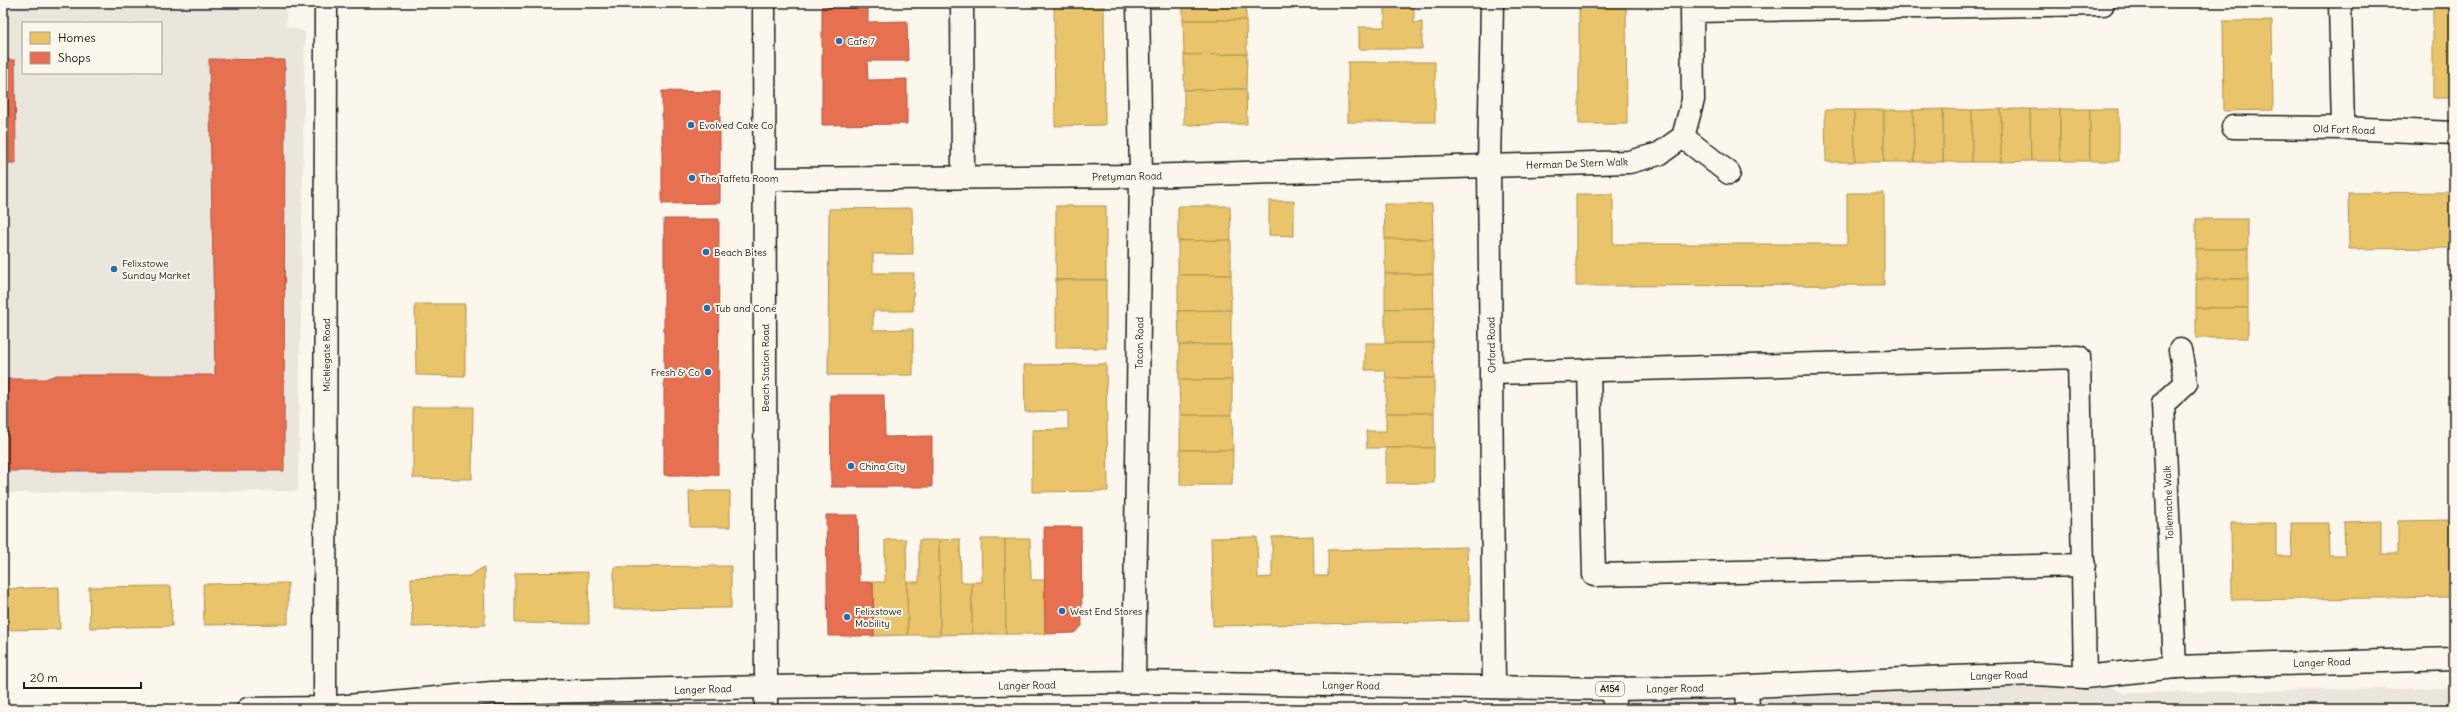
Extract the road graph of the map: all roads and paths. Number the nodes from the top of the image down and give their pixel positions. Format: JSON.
{"nodes":[{"id":1,"x":326,"y":3,"type":"edge"},
{"id":2,"x":764,"y":3,"type":"edge"},
{"id":3,"x":962,"y":3,"type":"edge"},
{"id":4,"x":1138,"y":3,"type":"edge"},
{"id":5,"x":1492,"y":3,"type":"edge"},
{"id":6,"x":2340,"y":3,"type":"edge"},
{"id":7,"x":2103,"y":4,"type":"edge"},
{"id":8,"x":2233,"y":127,"type":"dead end"},
{"id":9,"x":2343,"y":128,"type":"junction"},
{"id":10,"x":2454,"y":133,"type":"edge"},
{"id":11,"x":1683,"y":137,"type":"junction"},
{"id":12,"x":1489,"y":167,"type":"junction"},
{"id":13,"x":1729,"y":173,"type":"dead end"},
{"id":14,"x":1141,"y":176,"type":"junction"},
{"id":15,"x":963,"y":177,"type":"junction"},
{"id":16,"x":765,"y":179,"type":"junction"},
{"id":17,"x":2180,"y":350,"type":"dead end"},
{"id":18,"x":1589,"y":370,"type":"junction"},
{"id":19,"x":1492,"y":373,"type":"junction"},
{"id":20,"x":2084,"y":565,"type":"junction"},
{"id":21,"x":2454,"y":659,"type":"edge"},
{"id":22,"x":2175,"y":667,"type":"junction"},
{"id":23,"x":2085,"y":677,"type":"junction"},
{"id":24,"x":1134,"y":682,"type":"junction"},
{"id":25,"x":766,"y":687,"type":"junction"},
{"id":26,"x":1494,"y":687,"type":"junction"},
{"id":27,"x":1747,"y":687,"type":"junction"},
{"id":28,"x":1614,"y":699,"type":"edge"},
{"id":29,"x":325,"y":708,"type":"junction"},
{"id":30,"x":248,"y":709,"type":"edge"},
{"id":31,"x":766,"y":709,"type":"edge"},
{"id":32,"x":1748,"y":709,"type":"edge"}],
"edges":[{"from":1,"to":29,"type":"street","name":"Micklegate Road"},
{"from":2,"to":16,"type":"street","name":"Beach Station Road"},
{"from":3,"to":15,"type":"street"},
{"from":4,"to":14,"type":"street","name":"Tacon Road"},
{"from":5,"to":12,"type":"street","name":"Orford Road"},
{"from":6,"to":9,"type":"street"},
{"from":7,"to":11,"type":"street"},
{"from":8,"to":9,"type":"street","name":"Old Fort Road"},
{"from":9,"to":10,"type":"street","name":"Old Fort Road"},
{"from":11,"to":12,"type":"street","name":"Herman De Stern Walk"},
{"from":11,"to":13,"type":"street"},
{"from":12,"to":14,"type":"street","name":"Pretyman Road"},
{"from":12,"to":19,"type":"street","name":"Orford Road"},
{"from":14,"to":15,"type":"street","name":"Pretyman Road"},
{"from":14,"to":24,"type":"street","name":"Tacon Road"},
{"from":15,"to":16,"type":"street","name":"Pretyman Road"},
{"from":16,"to":25,"type":"street","name":"Beach Station Road"},
{"from":17,"to":22,"type":"street","name":"Tollemache Walk"},
{"from":18,"to":19,"type":"street"},
{"from":18,"to":20,"type":"street"},
{"from":18,"to":20,"type":"street"},
{"from":19,"to":26,"type":"street","name":"Orford Road"},
{"from":20,"to":23,"type":"street"},
{"from":21,"to":22,"type":"street","name":"Langer Road","number":"A154"},
{"from":22,"to":23,"type":"street","name":"Langer Road","number":"A154"},
{"from":23,"to":27,"type":"street","name":"Langer Road","number":"A154"},
{"from":24,"to":25,"type":"street","name":"Langer Road","number":"A154"},
{"from":24,"to":26,"type":"street","name":"Langer Road","number":"A154"},
{"from":25,"to":29,"type":"street","name":"Langer Road","number":"A154"},
{"from":25,"to":31,"type":"street","name":"Beach Station Road"},
{"from":26,"to":28,"type":"street","name":"Langer Road","number":"A154"},
{"from":27,"to":28,"type":"street","name":"Langer Road","number":"A154"},
{"from":27,"to":32,"type":"street"},
{"from":29,"to":30,"type":"street","name":"Langer Road","number":"A154"}]}
